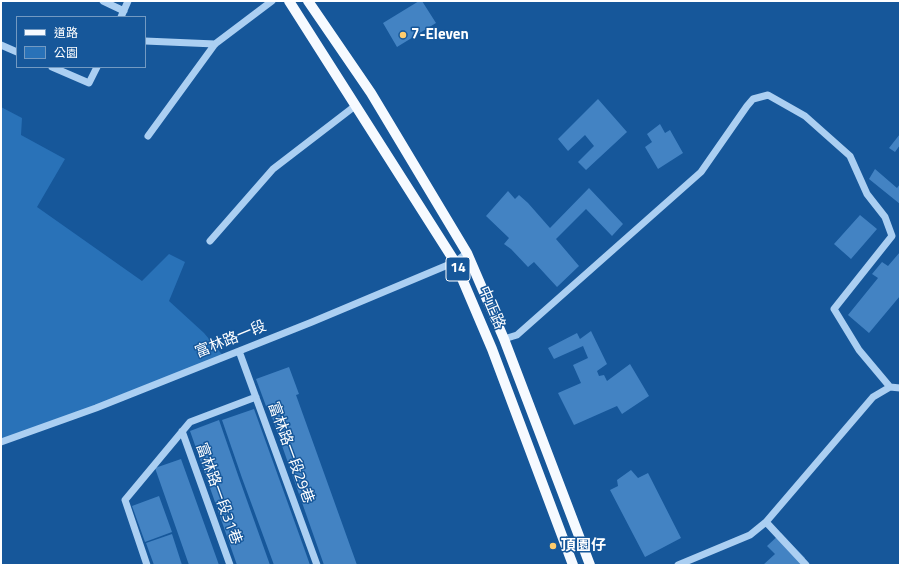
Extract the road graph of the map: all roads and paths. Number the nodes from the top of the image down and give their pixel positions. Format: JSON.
{"nodes":[{"id":1,"x":103,"y":1,"type":"edge"},
{"id":2,"x":128,"y":1,"type":"edge"},
{"id":3,"x":272,"y":1,"type":"edge"},
{"id":4,"x":289,"y":1,"type":"edge"},
{"id":5,"x":308,"y":1,"type":"edge"},
{"id":6,"x":122,"y":14,"type":"edge"},
{"id":7,"x":146,"y":41,"type":"edge"},
{"id":8,"x":215,"y":44,"type":"junction"},
{"id":9,"x":1,"y":45,"type":"edge"},
{"id":10,"x":16,"y":52,"type":"edge"},
{"id":11,"x":54,"y":68,"type":"edge"},
{"id":12,"x":96,"y":68,"type":"edge"},
{"id":13,"x":355,"y":106,"type":"junction"},
{"id":14,"x":148,"y":136,"type":"dead end"},
{"id":15,"x":210,"y":241,"type":"dead end"},
{"id":16,"x":467,"y":252,"type":"junction"},
{"id":17,"x":455,"y":262,"type":"junction"},
{"id":18,"x":504,"y":339,"type":"junction"},
{"id":19,"x":239,"y":351,"type":"junction"},
{"id":20,"x":890,"y":387,"type":"junction"},
{"id":21,"x":900,"y":388,"type":"edge"},
{"id":22,"x":256,"y":397,"type":"junction"},
{"id":23,"x":182,"y":431,"type":"junction"},
{"id":24,"x":1,"y":442,"type":"edge"},
{"id":25,"x":766,"y":522,"type":"junction"},
{"id":26,"x":147,"y":565,"type":"edge"},
{"id":27,"x":230,"y":565,"type":"edge"},
{"id":28,"x":317,"y":565,"type":"edge"},
{"id":29,"x":574,"y":565,"type":"edge"},
{"id":30,"x":590,"y":565,"type":"edge"},
{"id":31,"x":678,"y":565,"type":"edge"},
{"id":32,"x":806,"y":565,"type":"edge"}],
"edges":[{"from":1,"to":6,"type":"street"},
{"from":2,"to":6,"type":"street"},
{"from":3,"to":8,"type":"street"},
{"from":4,"to":13,"type":"main road","name":"中正路","number":"14"},
{"from":5,"to":16,"type":"main road","name":"中正路","number":"14"},
{"from":7,"to":8,"type":"street"},
{"from":8,"to":14,"type":"street"},
{"from":9,"to":10,"type":"street"},
{"from":11,"to":12,"type":"street"},
{"from":13,"to":15,"type":"street"},
{"from":13,"to":17,"type":"main road","name":"中正路","number":"14"},
{"from":16,"to":17,"type":"street","name":"富林路一段"},
{"from":16,"to":18,"type":"main road","name":"中正路","number":"14"},
{"from":17,"to":19,"type":"street","name":"富林路一段"},
{"from":17,"to":29,"type":"main road","name":"中正路","number":"14"},
{"from":18,"to":20,"type":"street"},
{"from":18,"to":30,"type":"main road","name":"中正路","number":"14"},
{"from":19,"to":22,"type":"street","name":"富林路一段29巷"},
{"from":19,"to":24,"type":"street","name":"富林路一段"},
{"from":20,"to":21,"type":"street"},
{"from":20,"to":25,"type":"street"},
{"from":22,"to":23,"type":"street"},
{"from":22,"to":28,"type":"street","name":"富林路一段29巷"},
{"from":23,"to":26,"type":"street"},
{"from":23,"to":27,"type":"street","name":"富林路一段31巷"},
{"from":25,"to":31,"type":"street"},
{"from":25,"to":32,"type":"street"}]}
